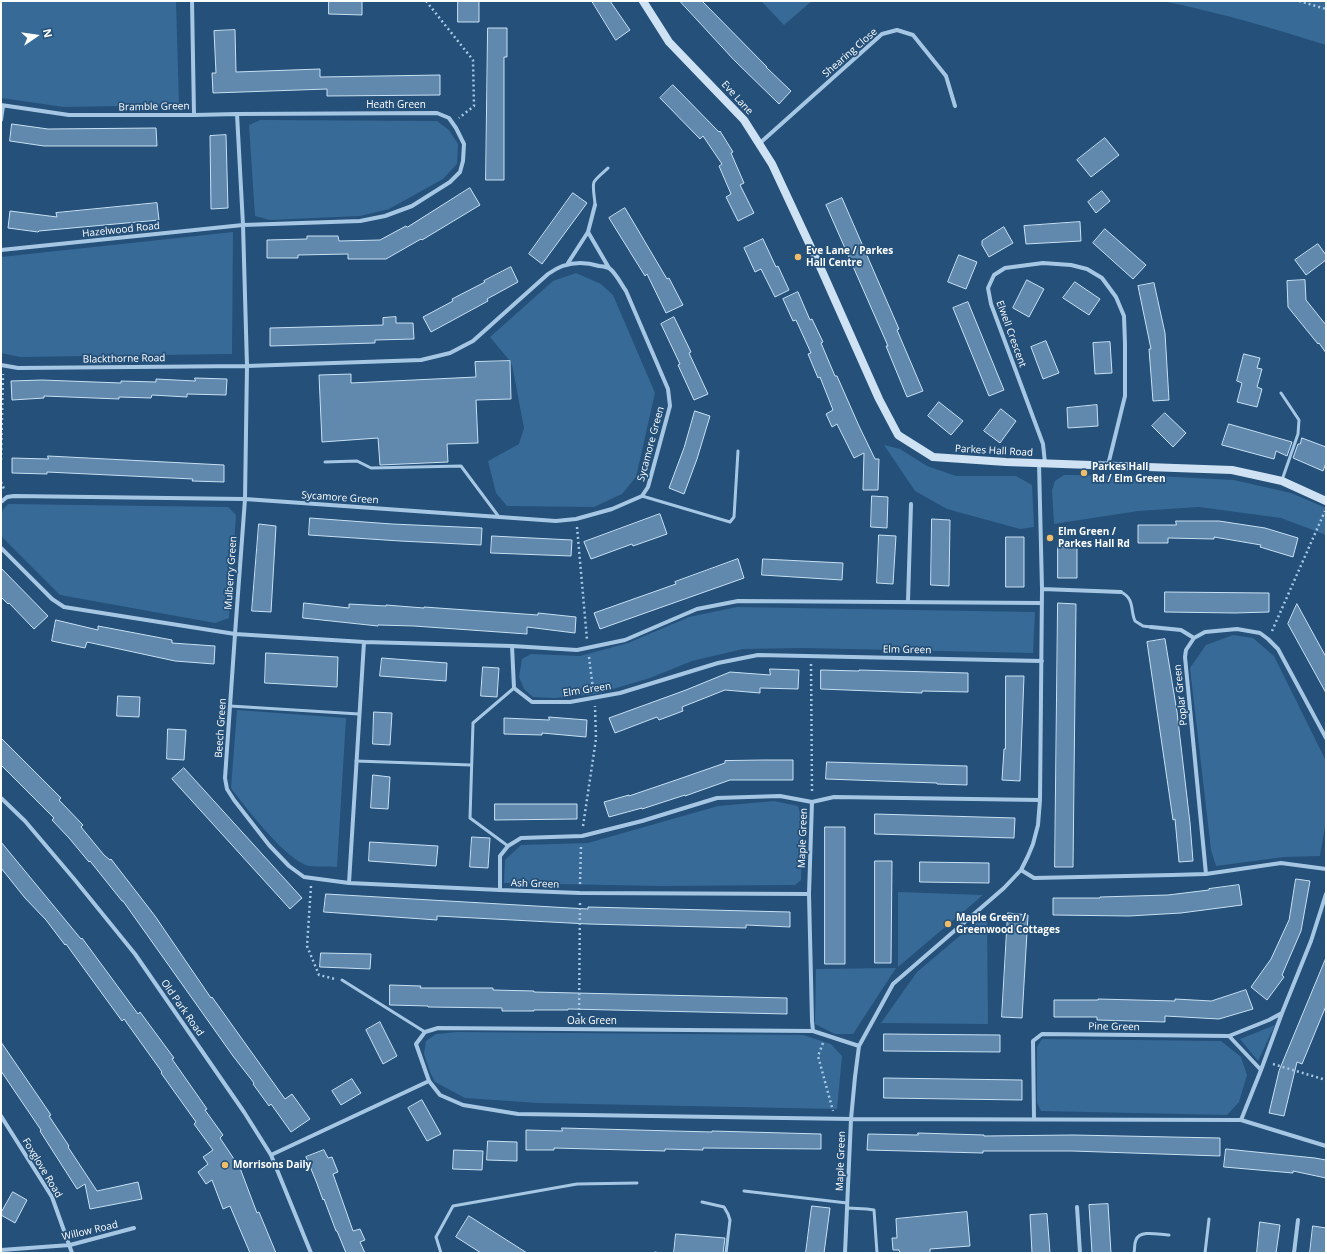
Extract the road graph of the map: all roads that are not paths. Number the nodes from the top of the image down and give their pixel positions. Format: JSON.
{"nodes":[{"id":1,"x":192,"y":1,"type":"edge"},
{"id":2,"x":643,"y":1,"type":"edge"},
{"id":3,"x":2,"y":106,"type":"edge"},
{"id":4,"x":955,"y":106,"type":"dead end"},
{"id":5,"x":237,"y":114,"type":"junction"},
{"id":6,"x":194,"y":115,"type":"junction"},
{"id":7,"x":1,"y":120,"type":"edge"},
{"id":8,"x":760,"y":143,"type":"junction"},
{"id":9,"x":608,"y":168,"type":"dead end"},
{"id":10,"x":595,"y":205,"type":"joint"},
{"id":11,"x":799,"y":221,"type":"joint"},
{"id":12,"x":243,"y":226,"type":"junction"},
{"id":13,"x":588,"y":232,"type":"junction"},
{"id":14,"x":1,"y":250,"type":"edge"},
{"id":15,"x":568,"y":263,"type":"junction"},
{"id":16,"x":609,"y":268,"type":"junction"},
{"id":17,"x":2,"y":365,"type":"edge"},
{"id":18,"x":247,"y":366,"type":"junction"},
{"id":19,"x":1281,"y":393,"type":"dead end"},
{"id":20,"x":738,"y":451,"type":"dead end"},
{"id":21,"x":325,"y":462,"type":"dead end"},
{"id":22,"x":1042,"y":463,"type":"junction"},
{"id":23,"x":1108,"y":466,"type":"junction"},
{"id":24,"x":1282,"y":481,"type":"junction"},
{"id":25,"x":642,"y":496,"type":"junction"},
{"id":26,"x":245,"y":499,"type":"junction"},
{"id":27,"x":1326,"y":501,"type":"edge"},
{"id":28,"x":1,"y":502,"type":"edge"},
{"id":29,"x":911,"y":504,"type":"dead end"},
{"id":30,"x":499,"y":517,"type":"junction"},
{"id":31,"x":1,"y":548,"type":"edge"},
{"id":32,"x":1042,"y":589,"type":"junction"},
{"id":33,"x":1120,"y":592,"type":"joint"},
{"id":34,"x":908,"y":602,"type":"junction"},
{"id":35,"x":1042,"y":603,"type":"junction"},
{"id":36,"x":1151,"y":627,"type":"joint"},
{"id":37,"x":235,"y":634,"type":"junction"},
{"id":38,"x":1194,"y":638,"type":"junction"},
{"id":39,"x":364,"y":642,"type":"junction"},
{"id":40,"x":512,"y":646,"type":"junction"},
{"id":41,"x":1042,"y":661,"type":"junction"},
{"id":42,"x":514,"y":688,"type":"junction"},
{"id":43,"x":230,"y":706,"type":"junction"},
{"id":44,"x":359,"y":714,"type":"junction"},
{"id":45,"x":1326,"y":738,"type":"edge"},
{"id":46,"x":356,"y":761,"type":"junction"},
{"id":47,"x":471,"y":765,"type":"junction"},
{"id":48,"x":1,"y":798,"type":"edge"},
{"id":49,"x":1040,"y":800,"type":"junction"},
{"id":50,"x":812,"y":802,"type":"junction"},
{"id":51,"x":508,"y":846,"type":"junction"},
{"id":52,"x":1326,"y":869,"type":"edge"},
{"id":53,"x":1021,"y":870,"type":"junction"},
{"id":54,"x":1206,"y":874,"type":"junction"},
{"id":55,"x":349,"y":883,"type":"junction"},
{"id":56,"x":500,"y":890,"type":"junction"},
{"id":57,"x":809,"y":894,"type":"junction"},
{"id":58,"x":1326,"y":894,"type":"edge"},
{"id":59,"x":342,"y":980,"type":"road end"},
{"id":60,"x":1282,"y":1013,"type":"junction"},
{"id":61,"x":813,"y":1031,"type":"junction"},
{"id":62,"x":425,"y":1032,"type":"junction"},
{"id":63,"x":1229,"y":1036,"type":"junction"},
{"id":64,"x":859,"y":1046,"type":"junction"},
{"id":65,"x":1261,"y":1070,"type":"junction"},
{"id":66,"x":429,"y":1081,"type":"junction"},
{"id":67,"x":1,"y":1116,"type":"edge"},
{"id":68,"x":851,"y":1119,"type":"junction"},
{"id":69,"x":1034,"y":1119,"type":"junction"},
{"id":70,"x":1241,"y":1120,"type":"junction"},
{"id":71,"x":1326,"y":1146,"type":"edge"},
{"id":72,"x":271,"y":1155,"type":"junction"},
{"id":73,"x":637,"y":1183,"type":"dead end"},
{"id":74,"x":744,"y":1191,"type":"dead end"},
{"id":75,"x":702,"y":1202,"type":"dead end"},
{"id":76,"x":847,"y":1206,"type":"junction"},
{"id":77,"x":1077,"y":1207,"type":"dead end"},
{"id":78,"x":1209,"y":1219,"type":"dead end"},
{"id":79,"x":1298,"y":1220,"type":"dead end"},
{"id":80,"x":134,"y":1228,"type":"dead end"},
{"id":81,"x":1169,"y":1235,"type":"dead end"},
{"id":82,"x":70,"y":1245,"type":"junction"},
{"id":83,"x":1,"y":1250,"type":"edge"},
{"id":84,"x":72,"y":1253,"type":"edge"},
{"id":85,"x":311,"y":1253,"type":"edge"},
{"id":86,"x":441,"y":1253,"type":"edge"},
{"id":87,"x":726,"y":1253,"type":"edge"},
{"id":88,"x":845,"y":1253,"type":"edge"},
{"id":89,"x":877,"y":1253,"type":"edge"},
{"id":90,"x":1080,"y":1253,"type":"edge"},
{"id":91,"x":1134,"y":1253,"type":"edge"},
{"id":92,"x":1205,"y":1253,"type":"edge"},
{"id":93,"x":1294,"y":1253,"type":"edge"}],
"edges":[{"from":1,"to":6,"type":"street","name":"Bramble Green"},
{"from":2,"to":8,"type":"street","name":"Eve Lane"},
{"from":3,"to":6,"type":"street","name":"Bramble Green"},
{"from":3,"to":7,"type":"street"},
{"from":4,"to":8,"type":"street","name":"Shearing Close"},
{"from":5,"to":6,"type":"street","name":"Heath Green"},
{"from":5,"to":12,"type":"street"},
{"from":5,"to":12,"type":"street","name":"Heath Green"},
{"from":8,"to":11,"type":"street","name":"Eve Lane"},
{"from":9,"to":10,"type":"lane"},
{"from":10,"to":13,"type":"street"},
{"from":11,"to":22,"type":"street","name":"Parkes Hall Road"},
{"from":12,"to":14,"type":"street","name":"Hazelwood Road"},
{"from":12,"to":18,"type":"street"},
{"from":13,"to":15,"type":"street"},
{"from":13,"to":16,"type":"street","name":"Sycamore Green"},
{"from":15,"to":16,"type":"street"},
{"from":15,"to":18,"type":"street"},
{"from":16,"to":25,"type":"street","name":"Sycamore Green"},
{"from":17,"to":18,"type":"street","name":"Blackthorne Road"},
{"from":18,"to":26,"type":"street"},
{"from":19,"to":24,"type":"lane"},
{"from":20,"to":25,"type":"lane"},
{"from":21,"to":30,"type":"lane"},
{"from":22,"to":23,"type":"street","name":"Parkes Hall Road"},
{"from":22,"to":23,"type":"street","name":"Elwell Crescent"},
{"from":22,"to":32,"type":"street"},
{"from":23,"to":24,"type":"street","name":"Parkes Hall Road"},
{"from":24,"to":27,"type":"street","name":"Parkes Hall Road"},
{"from":25,"to":30,"type":"street","name":"Sycamore Green"},
{"from":26,"to":28,"type":"street"},
{"from":26,"to":30,"type":"street","name":"Sycamore Green"},
{"from":26,"to":37,"type":"street","name":"Mulberry Green"},
{"from":29,"to":34,"type":"street"},
{"from":31,"to":37,"type":"street"},
{"from":32,"to":33,"type":"street"},
{"from":32,"to":35,"type":"street"},
{"from":33,"to":36,"type":"lane"},
{"from":34,"to":35,"type":"street"},
{"from":34,"to":40,"type":"street"},
{"from":35,"to":41,"type":"street"},
{"from":36,"to":38,"type":"street"},
{"from":37,"to":39,"type":"street"},
{"from":37,"to":43,"type":"street","name":"Beech Green"},
{"from":38,"to":45,"type":"street"},
{"from":38,"to":54,"type":"street","name":"Poplar Green"},
{"from":39,"to":40,"type":"street"},
{"from":39,"to":44,"type":"street"},
{"from":40,"to":42,"type":"street"},
{"from":41,"to":42,"type":"street","name":"Elm Green"},
{"from":41,"to":49,"type":"street","name":"Maple Green"},
{"from":42,"to":47,"type":"lane"},
{"from":43,"to":44,"type":"lane"},
{"from":43,"to":55,"type":"street","name":"Beech Green"},
{"from":44,"to":46,"type":"street"},
{"from":46,"to":47,"type":"lane"},
{"from":46,"to":55,"type":"street"},
{"from":47,"to":51,"type":"lane"},
{"from":48,"to":72,"type":"street","name":"Old Park Road"},
{"from":49,"to":50,"type":"street","name":"Maple Green"},
{"from":49,"to":53,"type":"street","name":"Maple Green"},
{"from":50,"to":51,"type":"street"},
{"from":50,"to":57,"type":"street","name":"Maple Green"},
{"from":51,"to":56,"type":"street","name":"Ash Green"},
{"from":52,"to":54,"type":"street"},
{"from":53,"to":54,"type":"street"},
{"from":53,"to":64,"type":"street","name":"Maple Green"},
{"from":55,"to":56,"type":"street","name":"Beech Green"},
{"from":56,"to":57,"type":"street","name":"Ash Green"},
{"from":57,"to":61,"type":"street","name":"Maple Green"},
{"from":58,"to":60,"type":"street"},
{"from":59,"to":62,"type":"lane"},
{"from":60,"to":63,"type":"street"},
{"from":60,"to":65,"type":"street"},
{"from":61,"to":62,"type":"street","name":"Oak Green"},
{"from":61,"to":64,"type":"street"},
{"from":62,"to":66,"type":"street"},
{"from":63,"to":65,"type":"street"},
{"from":63,"to":69,"type":"street","name":"Pine Green"},
{"from":64,"to":68,"type":"street","name":"Maple Green"},
{"from":65,"to":70,"type":"street"},
{"from":66,"to":68,"type":"street"},
{"from":66,"to":72,"type":"street"},
{"from":67,"to":82,"type":"street","name":"Foxglove Road"},
{"from":68,"to":69,"type":"street"},
{"from":68,"to":76,"type":"street","name":"Maple Green"},
{"from":69,"to":70,"type":"street"},
{"from":70,"to":71,"type":"street"},
{"from":72,"to":85,"type":"street","name":"Old Park Road"},
{"from":73,"to":86,"type":"lane"},
{"from":74,"to":76,"type":"lane"},
{"from":75,"to":87,"type":"lane"},
{"from":76,"to":88,"type":"street","name":"Maple Green"},
{"from":76,"to":89,"type":"lane"},
{"from":77,"to":90,"type":"street"},
{"from":78,"to":92,"type":"lane"},
{"from":79,"to":93,"type":"street"},
{"from":80,"to":82,"type":"street","name":"Willow Road"},
{"from":81,"to":91,"type":"lane"},
{"from":82,"to":83,"type":"street","name":"Willow Road"},
{"from":82,"to":84,"type":"street","name":"Foxglove Road"}]}
